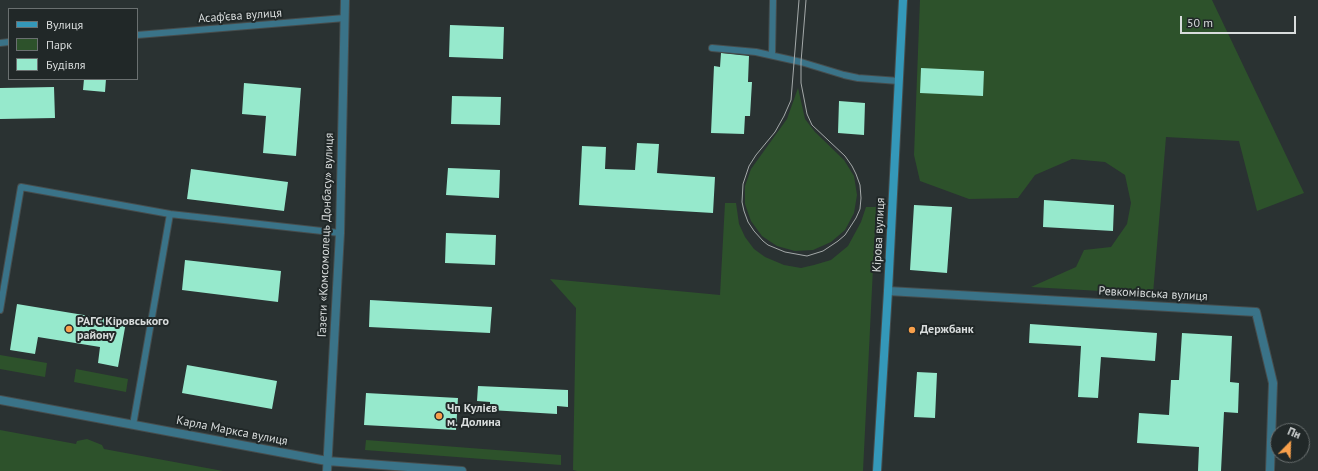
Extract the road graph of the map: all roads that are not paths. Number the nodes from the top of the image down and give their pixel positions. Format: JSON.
{"nodes":[{"id":1,"x":345,"y":0,"type":"edge"},
{"id":2,"x":773,"y":0,"type":"edge"},
{"id":3,"x":903,"y":0,"type":"edge"},
{"id":4,"x":345,"y":18,"type":"junction"},
{"id":5,"x":138,"y":35,"type":"edge"},
{"id":6,"x":712,"y":48,"type":"dead end"},
{"id":7,"x":772,"y":55,"type":"junction"},
{"id":8,"x":899,"y":81,"type":"junction"},
{"id":9,"x":170,"y":214,"type":"junction"},
{"id":10,"x":340,"y":233,"type":"junction"},
{"id":11,"x":888,"y":291,"type":"junction"},
{"id":12,"x":0,"y":310,"type":"edge"},
{"id":13,"x":0,"y":400,"type":"edge"},
{"id":14,"x":133,"y":425,"type":"junction"},
{"id":15,"x":327,"y":461,"type":"junction"},
{"id":16,"x":327,"y":471,"type":"edge"},
{"id":17,"x":462,"y":471,"type":"edge"},
{"id":18,"x":877,"y":471,"type":"edge"},
{"id":19,"x":1270,"y":471,"type":"edge"}],
"edges":[{"from":1,"to":4,"type":"street","name":"Газети «Комсомолець Донбасу» вулиця"},
{"from":2,"to":7,"type":"lane"},
{"from":3,"to":8,"type":"main road","name":"Кірова вулиця"},
{"from":4,"to":5,"type":"lane","name":"Асаф’єва вулиця"},
{"from":4,"to":10,"type":"street","name":"Газети «Комсомолець Донбасу» вулиця"},
{"from":6,"to":7,"type":"lane"},
{"from":7,"to":8,"type":"lane"},
{"from":8,"to":11,"type":"main road","name":"Кірова вулиця"},
{"from":9,"to":10,"type":"lane"},
{"from":9,"to":12,"type":"lane"},
{"from":9,"to":14,"type":"lane"},
{"from":10,"to":15,"type":"street","name":"Газети «Комсомолець Донбасу» вулиця"},
{"from":11,"to":18,"type":"main road","name":"Кірова вулиця"},
{"from":11,"to":19,"type":"street","name":"Ревкомівська вулиця"},
{"from":13,"to":14,"type":"street","name":"Карла Маркса вулиця"},
{"from":14,"to":15,"type":"street","name":"Карла Маркса вулиця"},
{"from":15,"to":16,"type":"street","name":"Газети «Комсомолець Донбасу» вулиця"},
{"from":15,"to":17,"type":"street","name":"Карла Маркса вулиця"}]}
